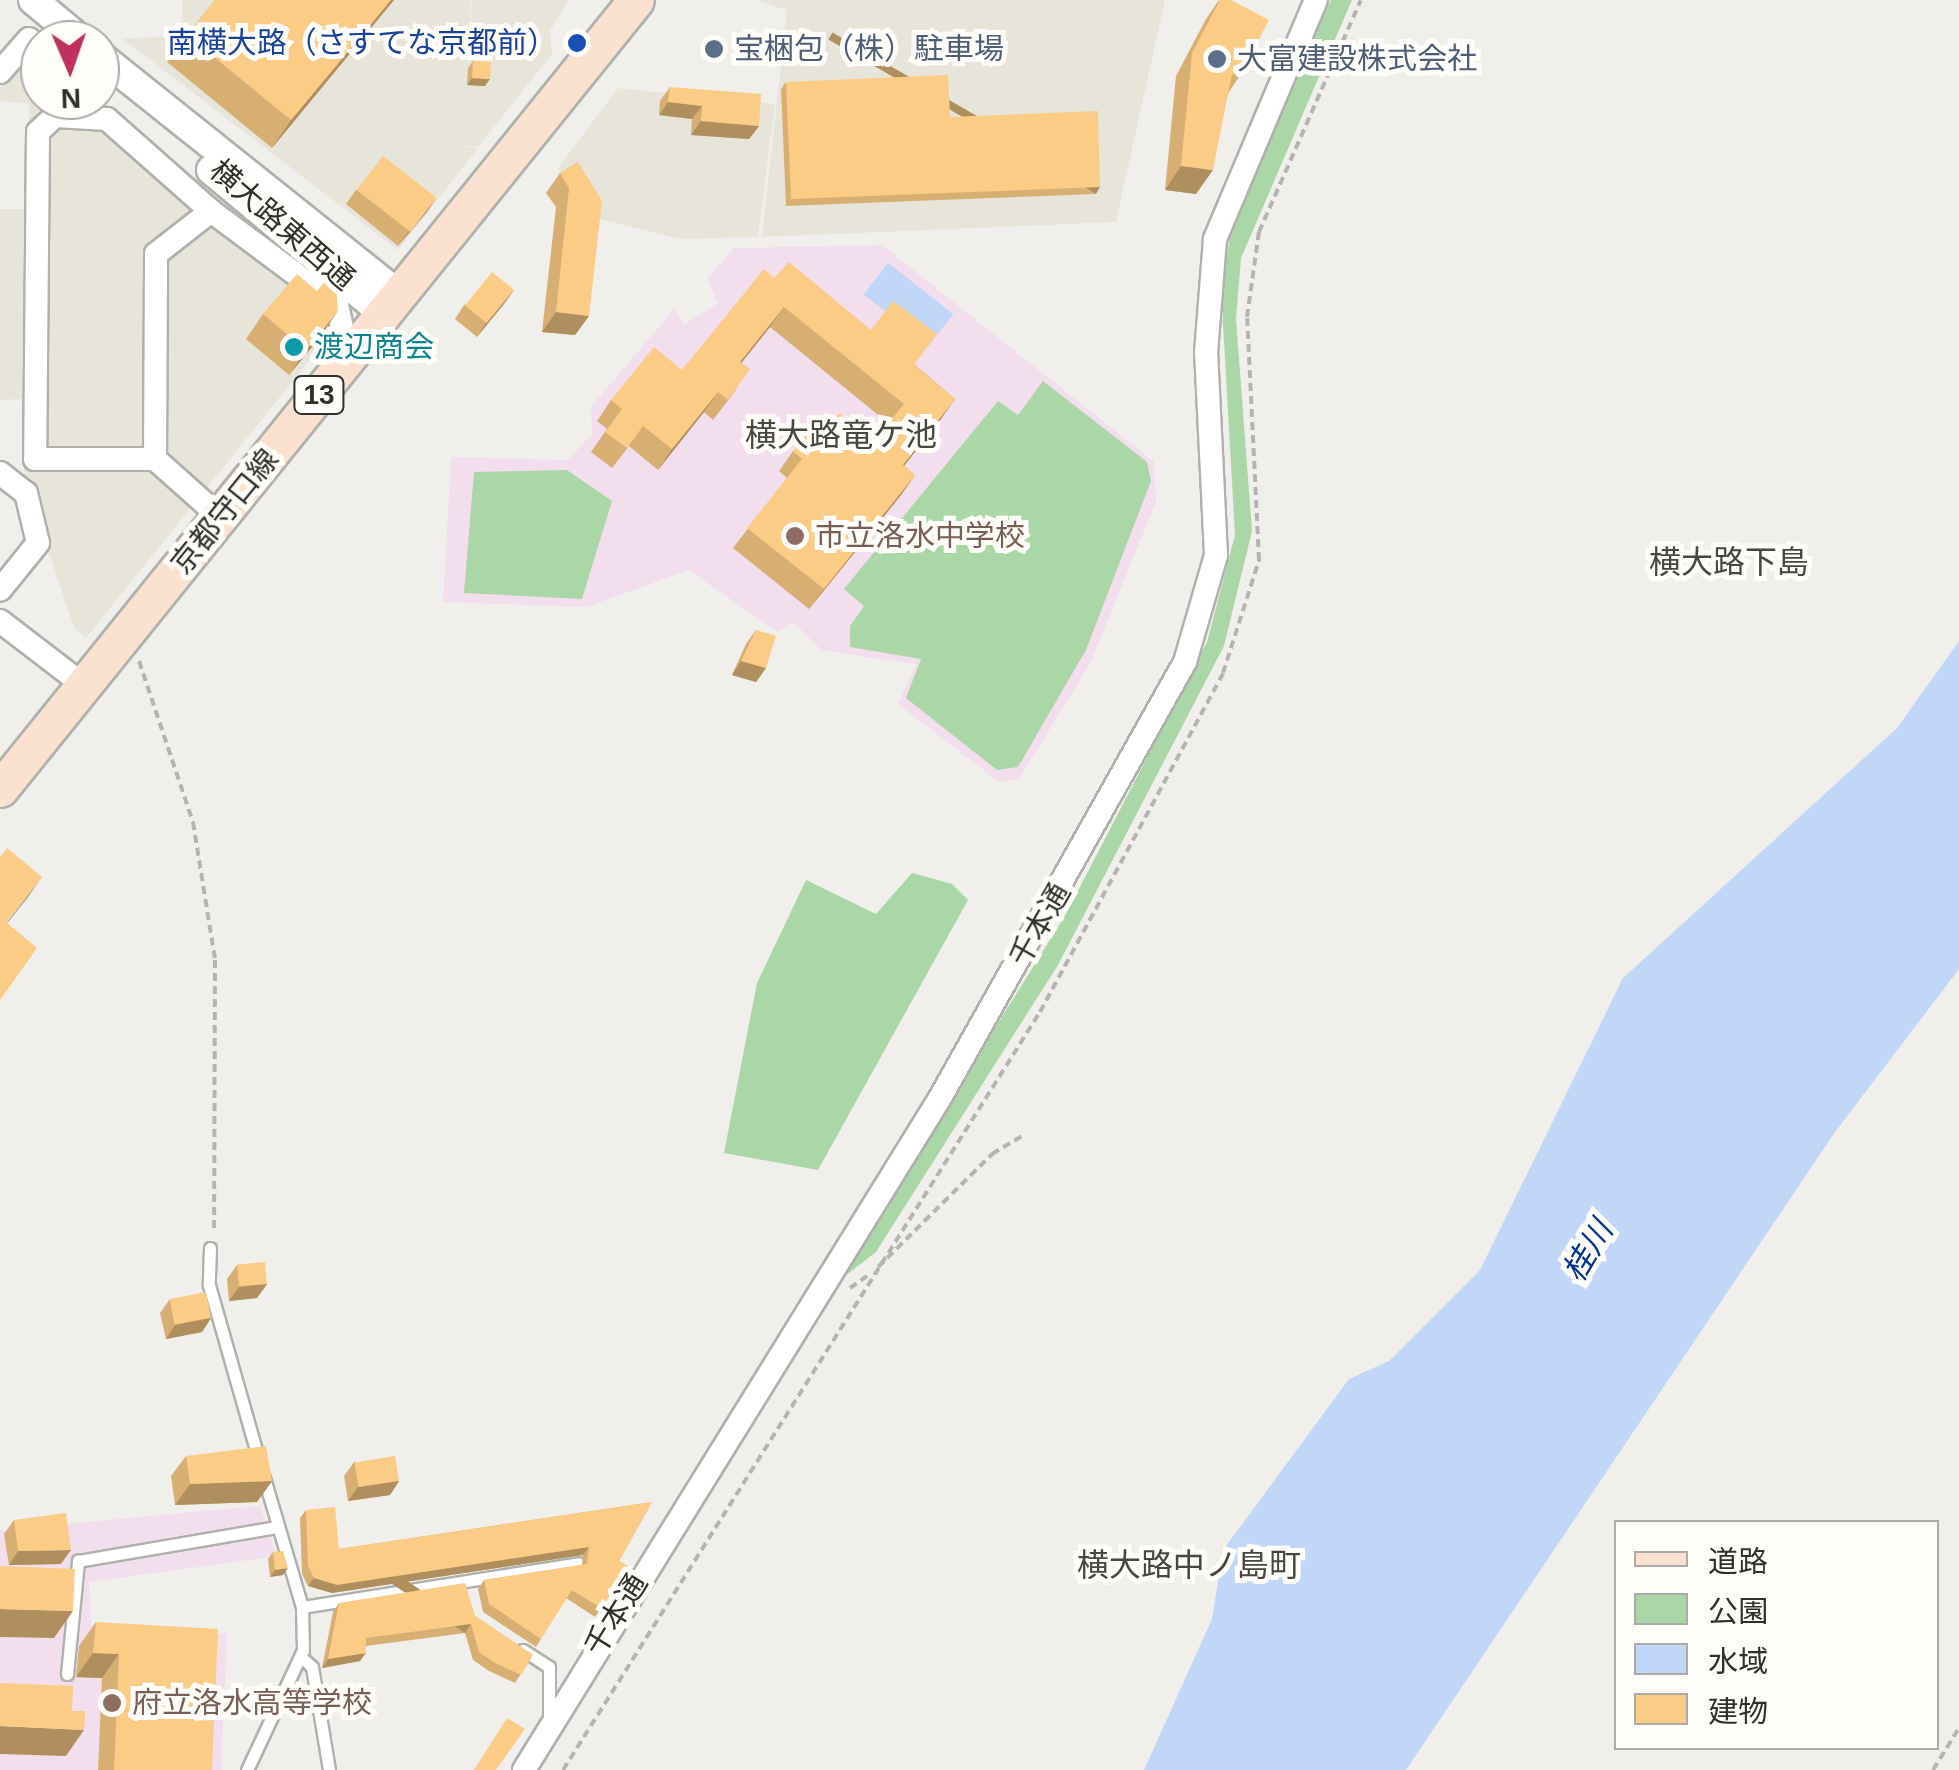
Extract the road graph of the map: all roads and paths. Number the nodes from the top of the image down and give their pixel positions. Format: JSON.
{"nodes":[{"id":1,"x":33,"y":0,"type":"edge"},
{"id":2,"x":636,"y":0,"type":"edge"},
{"id":3,"x":1316,"y":0,"type":"edge"},
{"id":4,"x":56,"y":20,"type":"edge"},
{"id":5,"x":20,"y":50,"type":"edge"},
{"id":6,"x":0,"y":72,"type":"edge"},
{"id":7,"x":120,"y":73,"type":"edge"},
{"id":8,"x":212,"y":211,"type":"junction"},
{"id":9,"x":394,"y":306,"type":"junction"},
{"id":10,"x":349,"y":359,"type":"junction"},
{"id":11,"x":155,"y":459,"type":"junction"},
{"id":12,"x":0,"y":473,"type":"edge"},
{"id":13,"x":220,"y":517,"type":"junction"},
{"id":14,"x":0,"y":590,"type":"edge"},
{"id":15,"x":0,"y":621,"type":"edge"},
{"id":16,"x":118,"y":646,"type":"junction"},
{"id":17,"x":86,"y":687,"type":"junction"},
{"id":18,"x":1,"y":787,"type":"edge"},
{"id":19,"x":1022,"y":1136,"type":"dead end"},
{"id":20,"x":210,"y":1248,"type":"joint"},
{"id":21,"x":837,"y":1297,"type":"dead end"},
{"id":22,"x":277,"y":1527,"type":"junction"},
{"id":23,"x":579,"y":1563,"type":"edge"},
{"id":24,"x":58,"y":1577,"type":"edge"},
{"id":25,"x":77,"y":1578,"type":"junction"},
{"id":26,"x":466,"y":1579,"type":"junction"},
{"id":27,"x":467,"y":1594,"type":"edge"},
{"id":28,"x":302,"y":1606,"type":"junction"},
{"id":29,"x":505,"y":1638,"type":"edge"},
{"id":30,"x":301,"y":1657,"type":"junction"},
{"id":31,"x":66,"y":1674,"type":"dead end"},
{"id":32,"x":550,"y":1726,"type":"junction"},
{"id":33,"x":1959,"y":1728,"type":"edge"},
{"id":34,"x":247,"y":1770,"type":"edge"},
{"id":35,"x":329,"y":1770,"type":"edge"},
{"id":36,"x":524,"y":1770,"type":"edge"},
{"id":37,"x":1933,"y":1770,"type":"edge"}],
"edges":[{"from":1,"to":4,"type":"street"},
{"from":2,"to":9,"type":"main road","name":"京都守口線","number":"13"},
{"from":3,"to":32,"type":"street","name":"千本通"},
{"from":5,"to":6,"type":"street"},
{"from":7,"to":9,"type":"street","name":"横大路東西通"},
{"from":8,"to":10,"type":"street"},
{"from":8,"to":11,"type":"street"},
{"from":8,"to":11,"type":"street"},
{"from":9,"to":10,"type":"main road","name":"京都守口線","number":"13"},
{"from":10,"to":13,"type":"main road","name":"京都守口線","number":"13"},
{"from":11,"to":13,"type":"street"},
{"from":12,"to":14,"type":"street"},
{"from":13,"to":16,"type":"main road","name":"京都守口線","number":"13"},
{"from":15,"to":17,"type":"street"},
{"from":16,"to":17,"type":"main road","name":"京都守口線","number":"13"},
{"from":16,"to":20,"type":"path"},
{"from":17,"to":18,"type":"main road","name":"京都守口線","number":"13"},
{"from":19,"to":21,"type":"path"},
{"from":20,"to":22,"type":"lane"},
{"from":22,"to":25,"type":"lane"},
{"from":22,"to":28,"type":"lane"},
{"from":23,"to":26,"type":"lane"},
{"from":24,"to":25,"type":"lane"},
{"from":25,"to":31,"type":"lane"},
{"from":26,"to":27,"type":"lane"},
{"from":26,"to":28,"type":"lane"},
{"from":28,"to":30,"type":"lane"},
{"from":29,"to":32,"type":"lane"},
{"from":30,"to":34,"type":"lane"},
{"from":30,"to":35,"type":"lane"},
{"from":32,"to":36,"type":"street","name":"千本通"},
{"from":33,"to":37,"type":"path"}]}
